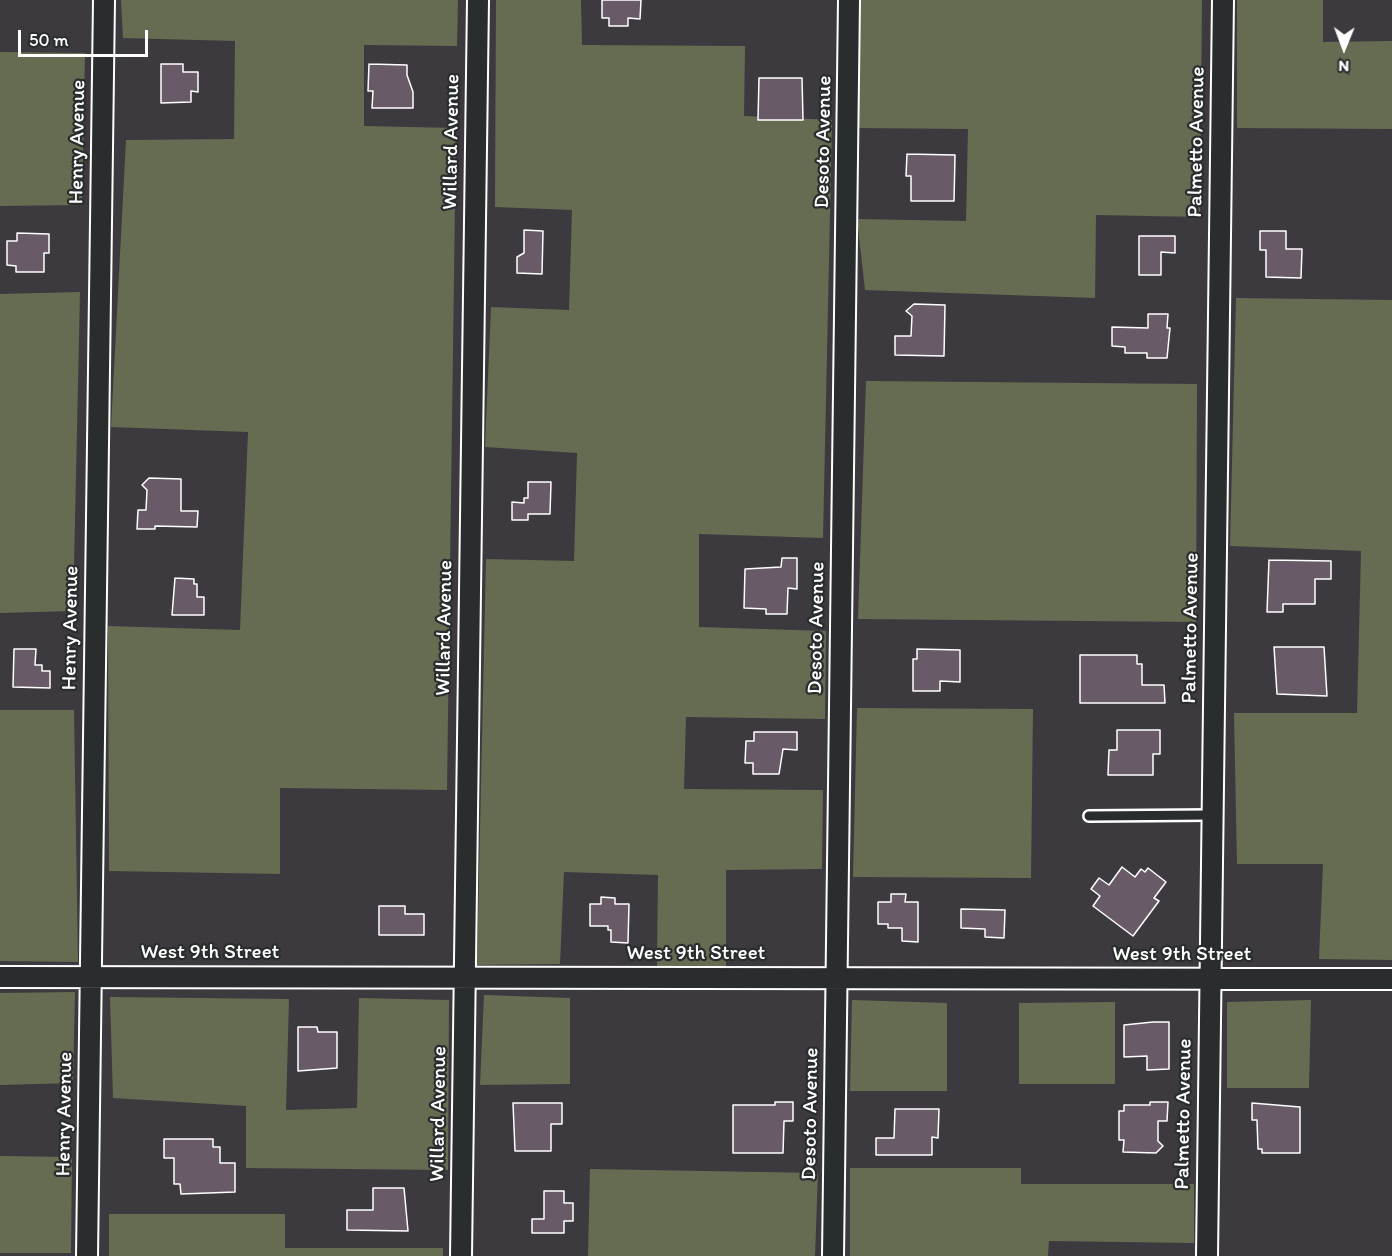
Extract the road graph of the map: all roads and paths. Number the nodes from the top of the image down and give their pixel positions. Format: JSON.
{"nodes":[{"id":1,"x":104,"y":0,"type":"edge"},
{"id":2,"x":478,"y":0,"type":"edge"},
{"id":3,"x":849,"y":0,"type":"edge"},
{"id":4,"x":1223,"y":0,"type":"edge"},
{"id":5,"x":1212,"y":815,"type":"junction"},
{"id":6,"x":1089,"y":816,"type":"dead end"},
{"id":7,"x":0,"y":977,"type":"edge"},
{"id":8,"x":465,"y":977,"type":"junction"},
{"id":9,"x":91,"y":978,"type":"junction"},
{"id":10,"x":837,"y":978,"type":"junction"},
{"id":11,"x":1210,"y":979,"type":"junction"},
{"id":12,"x":1392,"y":979,"type":"edge"},
{"id":13,"x":87,"y":1256,"type":"edge"},
{"id":14,"x":461,"y":1256,"type":"edge"},
{"id":15,"x":833,"y":1256,"type":"edge"},
{"id":16,"x":1207,"y":1256,"type":"edge"}],
"edges":[{"from":1,"to":9,"type":"street","name":"Henry Avenue"},
{"from":2,"to":8,"type":"street","name":"Willard Avenue"},
{"from":3,"to":10,"type":"street","name":"Desoto Avenue"},
{"from":4,"to":5,"type":"street","name":"Palmetto Avenue"},
{"from":5,"to":6,"type":"lane"},
{"from":5,"to":11,"type":"street","name":"Palmetto Avenue"},
{"from":7,"to":9,"type":"street","name":"West 9th Street"},
{"from":8,"to":9,"type":"street","name":"West 9th Street"},
{"from":8,"to":10,"type":"street","name":"West 9th Street"},
{"from":8,"to":14,"type":"street","name":"Willard Avenue"},
{"from":9,"to":13,"type":"street","name":"Henry Avenue"},
{"from":10,"to":11,"type":"street","name":"West 9th Street"},
{"from":10,"to":15,"type":"street","name":"Desoto Avenue"},
{"from":11,"to":12,"type":"street","name":"West 9th Street"},
{"from":11,"to":16,"type":"street","name":"Palmetto Avenue"}]}
